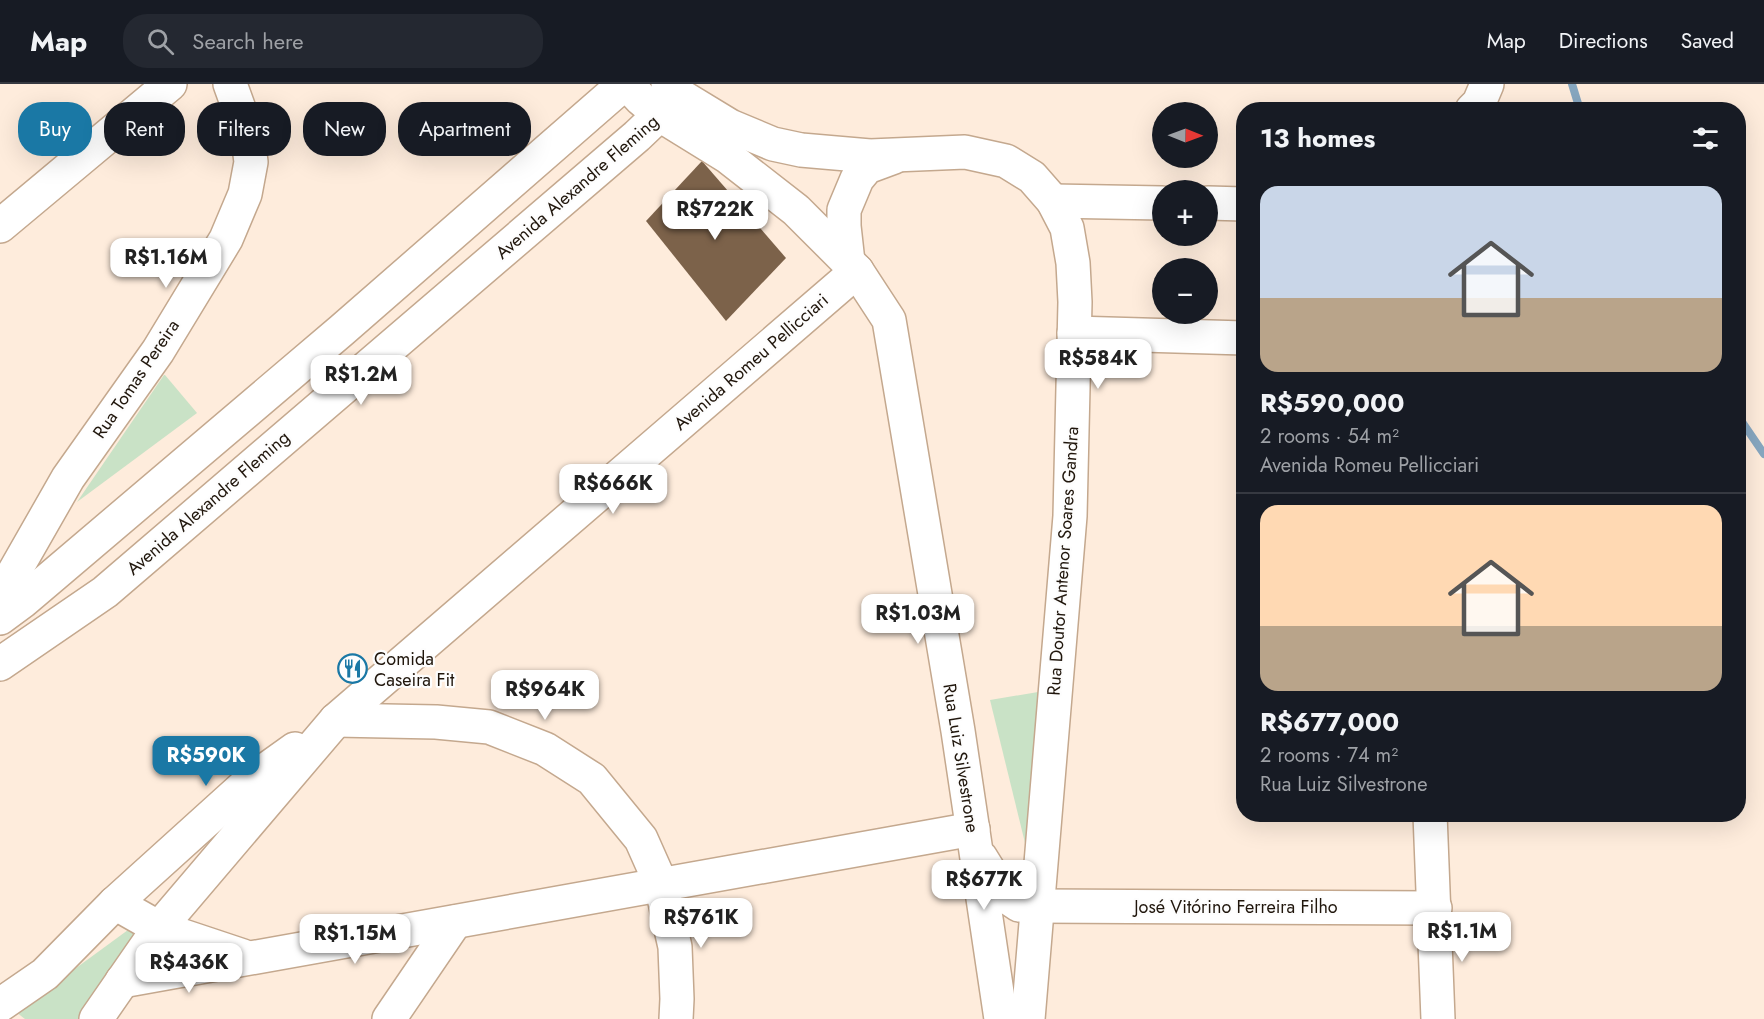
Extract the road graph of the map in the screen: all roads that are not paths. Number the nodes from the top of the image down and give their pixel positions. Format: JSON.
{"nodes":[{"id":1,"x":170,"y":84,"type":"edge"},
{"id":2,"x":230,"y":84,"type":"edge"},
{"id":3,"x":625,"y":84,"type":"edge"},
{"id":4,"x":1487,"y":84,"type":"edge"},
{"id":5,"x":669,"y":98,"type":"edge"},
{"id":6,"x":1479,"y":102,"type":"edge"},
{"id":7,"x":897,"y":156,"type":"junction"},
{"id":8,"x":1053,"y":201,"type":"junction"},
{"id":9,"x":1152,"y":203,"type":"edge"},
{"id":10,"x":1218,"y":203,"type":"edge"},
{"id":11,"x":1236,"y":204,"type":"edge"},
{"id":12,"x":0,"y":226,"type":"edge"},
{"id":13,"x":852,"y":266,"type":"junction"},
{"id":14,"x":1074,"y":333,"type":"junction"},
{"id":15,"x":1236,"y":338,"type":"edge"},
{"id":16,"x":228,"y":429,"type":"junction"},
{"id":17,"x":256,"y":462,"type":"junction"},
{"id":18,"x":68,"y":478,"type":"junction"},
{"id":19,"x":74,"y":556,"type":"junction"},
{"id":20,"x":8,"y":605,"type":"edge"},
{"id":21,"x":41,"y":638,"type":"junction"},
{"id":22,"x":0,"y":664,"type":"edge"},
{"id":23,"x":336,"y":720,"type":"junction"},
{"id":24,"x":1430,"y":822,"type":"edge"},
{"id":25,"x":974,"y":839,"type":"junction"},
{"id":26,"x":661,"y":884,"type":"junction"},
{"id":27,"x":115,"y":903,"type":"junction"},
{"id":28,"x":1038,"y":906,"type":"junction"},
{"id":29,"x":1435,"y":908,"type":"junction"},
{"id":30,"x":454,"y":922,"type":"junction"},
{"id":31,"x":159,"y":928,"type":"junction"},
{"id":32,"x":247,"y":957,"type":"junction"},
{"id":33,"x":122,"y":981,"type":"junction"},
{"id":34,"x":0,"y":1005,"type":"edge"},
{"id":35,"x":96,"y":1019,"type":"edge"},
{"id":36,"x":389,"y":1019,"type":"edge"},
{"id":37,"x":676,"y":1019,"type":"edge"},
{"id":38,"x":1001,"y":1019,"type":"edge"},
{"id":39,"x":1028,"y":1019,"type":"edge"},
{"id":40,"x":1438,"y":1019,"type":"edge"}],
"edges":[{"from":1,"to":12,"type":"street"},
{"from":2,"to":18,"type":"street","name":"Rua Tomas Pereira"},
{"from":3,"to":5,"type":"street","name":"Rua Doutor Antenor Soares Gandra"},
{"from":3,"to":16,"type":"street"},
{"from":4,"to":6,"type":"street"},
{"from":5,"to":7,"type":"street","name":"Rua Doutor Antenor Soares Gandra"},
{"from":5,"to":13,"type":"street","name":"Rua Doutor Antenor Soares Gandra"},
{"from":5,"to":17,"type":"street","name":"Avenida Alexandre Fleming"},
{"from":7,"to":8,"type":"street","name":"Rua Doutor Antenor Soares Gandra"},
{"from":7,"to":13,"type":"street"},
{"from":8,"to":9,"type":"street"},
{"from":8,"to":14,"type":"street","name":"Rua Doutor Antenor Soares Gandra"},
{"from":10,"to":11,"type":"street"},
{"from":13,"to":23,"type":"street","name":"Avenida Romeu Pellicciari"},
{"from":13,"to":25,"type":"street","name":"Rua Luiz Silvestrone"},
{"from":14,"to":15,"type":"street"},
{"from":14,"to":28,"type":"street","name":"Rua Doutor Antenor Soares Gandra"},
{"from":16,"to":17,"type":"street"},
{"from":16,"to":19,"type":"street"},
{"from":17,"to":21,"type":"street","name":"Avenida Alexandre Fleming"},
{"from":18,"to":19,"type":"street"},
{"from":18,"to":20,"type":"street","name":"Rua Tomas Pereira"},
{"from":19,"to":20,"type":"street"},
{"from":20,"to":21,"type":"street"},
{"from":21,"to":22,"type":"street","name":"Avenida Alexandre Fleming"},
{"from":23,"to":26,"type":"street"},
{"from":23,"to":27,"type":"street"},
{"from":23,"to":31,"type":"street","name":"Avenida Romeu Pellicciari"},
{"from":24,"to":29,"type":"street"},
{"from":25,"to":26,"type":"street"},
{"from":25,"to":28,"type":"street","name":"José Vitórino Ferreira Filho"},
{"from":25,"to":38,"type":"street","name":"Rua Luiz Silvestrone"},
{"from":26,"to":30,"type":"street"},
{"from":26,"to":37,"type":"street"},
{"from":27,"to":31,"type":"street"},
{"from":27,"to":34,"type":"street"},
{"from":28,"to":29,"type":"street","name":"José Vitórino Ferreira Filho"},
{"from":28,"to":39,"type":"street","name":"Rua Doutor Antenor Soares Gandra"},
{"from":29,"to":40,"type":"street"},
{"from":30,"to":32,"type":"street"},
{"from":30,"to":36,"type":"street"},
{"from":31,"to":32,"type":"street"},
{"from":31,"to":33,"type":"street","name":"Avenida Romeu Pellicciari"},
{"from":32,"to":33,"type":"street"},
{"from":33,"to":35,"type":"street","name":"Avenida Romeu Pellicciari"}]}
